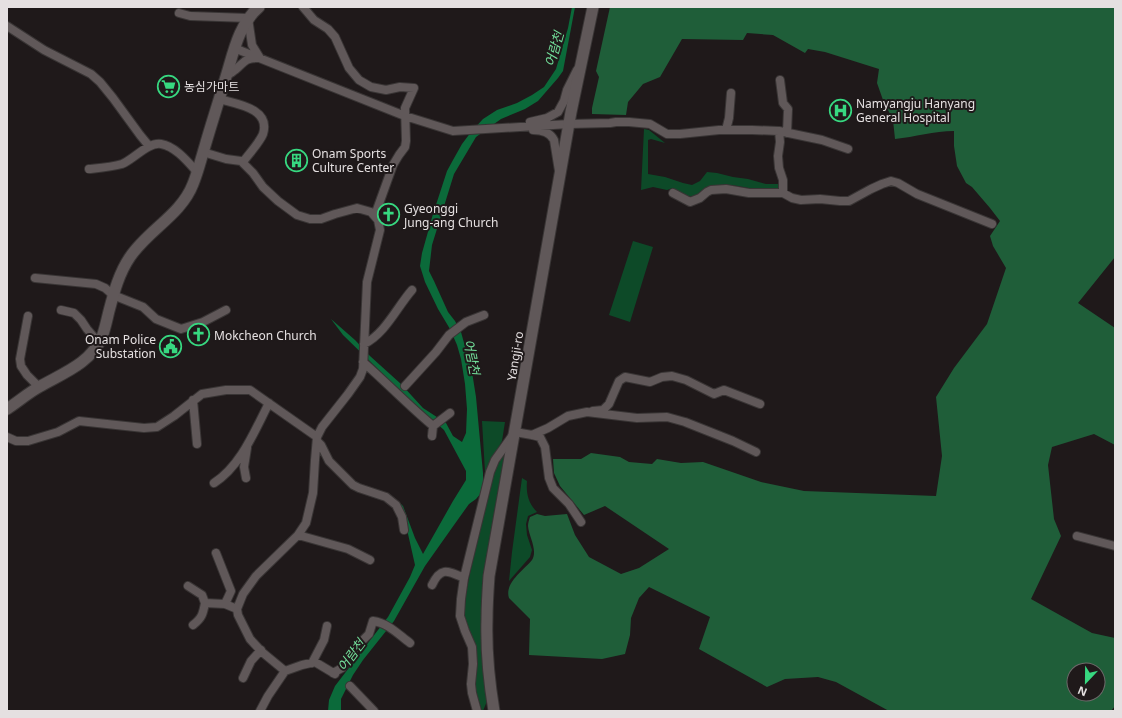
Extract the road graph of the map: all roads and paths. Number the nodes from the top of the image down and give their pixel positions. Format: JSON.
{"nodes":[{"id":1,"x":259,"y":7,"type":"edge"},
{"id":2,"x":303,"y":7,"type":"edge"},
{"id":3,"x":593,"y":7,"type":"edge"},
{"id":4,"x":179,"y":13,"type":"dead end"},
{"id":5,"x":248,"y":18,"type":"junction"},
{"id":6,"x":7,"y":26,"type":"edge"},
{"id":7,"x":234,"y":48,"type":"junction"},
{"id":8,"x":260,"y":58,"type":"junction"},
{"id":9,"x":582,"y":60,"type":"junction"},
{"id":10,"x":227,"y":75,"type":"junction"},
{"id":11,"x":780,"y":80,"type":"dead end"},
{"id":12,"x":731,"y":93,"type":"dead end"},
{"id":13,"x":220,"y":99,"type":"junction"},
{"id":14,"x":405,"y":116,"type":"junction"},
{"id":15,"x":569,"y":124,"type":"junction"},
{"id":16,"x":510,"y":127,"type":"junction"},
{"id":17,"x":726,"y":130,"type":"junction"},
{"id":18,"x":783,"y":132,"type":"junction"},
{"id":19,"x":149,"y":146,"type":"junction"},
{"id":20,"x":848,"y":149,"type":"dead end"},
{"id":21,"x":203,"y":152,"type":"junction"},
{"id":22,"x":243,"y":162,"type":"junction"},
{"id":23,"x":89,"y":169,"type":"dead end"},
{"id":24,"x":197,"y":172,"type":"junction"},
{"id":25,"x":560,"y":177,"type":"junction"},
{"id":26,"x":673,"y":193,"type":"dead end"},
{"id":27,"x":783,"y":193,"type":"junction"},
{"id":28,"x":375,"y":215,"type":"junction"},
{"id":29,"x":992,"y":224,"type":"dead end"},
{"id":30,"x":35,"y":278,"type":"dead end"},
{"id":31,"x":412,"y":290,"type":"dead end"},
{"id":32,"x":113,"y":295,"type":"junction"},
{"id":33,"x":61,"y":310,"type":"dead end"},
{"id":34,"x":226,"y":310,"type":"dead end"},
{"id":35,"x":484,"y":315,"type":"dead end"},
{"id":36,"x":28,"y":316,"type":"dead end"},
{"id":37,"x":99,"y":343,"type":"junction"},
{"id":38,"x":364,"y":346,"type":"junction"},
{"id":39,"x":363,"y":362,"type":"junction"},
{"id":40,"x":405,"y":386,"type":"dead end"},
{"id":41,"x":39,"y":387,"type":"junction"},
{"id":42,"x":193,"y":400,"type":"junction"},
{"id":43,"x":269,"y":403,"type":"junction"},
{"id":44,"x":760,"y":404,"type":"dead end"},
{"id":45,"x":7,"y":409,"type":"edge"},
{"id":46,"x":587,"y":412,"type":"junction"},
{"id":47,"x":450,"y":413,"type":"dead end"},
{"id":48,"x":433,"y":426,"type":"junction"},
{"id":49,"x":515,"y":432,"type":"junction"},
{"id":50,"x":532,"y":434,"type":"junction"},
{"id":51,"x":432,"y":436,"type":"dead end"},
{"id":52,"x":7,"y":437,"type":"edge"},
{"id":53,"x":317,"y":439,"type":"junction"},
{"id":54,"x":197,"y":444,"type":"dead end"},
{"id":55,"x":248,"y":446,"type":"junction"},
{"id":56,"x":756,"y":452,"type":"dead end"},
{"id":57,"x":246,"y":478,"type":"dead end"},
{"id":58,"x":214,"y":483,"type":"dead end"},
{"id":59,"x":581,"y":522,"type":"dead end"},
{"id":60,"x":404,"y":530,"type":"dead end"},
{"id":61,"x":298,"y":535,"type":"junction"},
{"id":62,"x":1077,"y":536,"type":"dead end"},
{"id":63,"x":1115,"y":546,"type":"edge"},
{"id":64,"x":216,"y":553,"type":"dead end"},
{"id":65,"x":370,"y":560,"type":"dead end"},
{"id":66,"x":464,"y":578,"type":"junction"},
{"id":67,"x":432,"y":585,"type":"dead end"},
{"id":68,"x":188,"y":586,"type":"dead end"},
{"id":69,"x":205,"y":603,"type":"junction"},
{"id":70,"x":225,"y":604,"type":"junction"},
{"id":71,"x":236,"y":609,"type":"junction"},
{"id":72,"x":193,"y":625,"type":"dead end"},
{"id":73,"x":327,"y":626,"type":"dead end"},
{"id":74,"x":410,"y":644,"type":"dead end"},
{"id":75,"x":260,"y":650,"type":"junction"},
{"id":76,"x":312,"y":663,"type":"junction"},
{"id":77,"x":285,"y":671,"type":"junction"},
{"id":78,"x":243,"y":678,"type":"dead end"},
{"id":79,"x":350,"y":686,"type":"dead end"},
{"id":80,"x":260,"y":711,"type":"edge"},
{"id":81,"x":374,"y":711,"type":"edge"},
{"id":82,"x":477,"y":711,"type":"edge"},
{"id":83,"x":494,"y":711,"type":"edge"}],
"edges":[{"from":1,"to":5,"type":"street"},
{"from":2,"to":14,"type":"street"},
{"from":3,"to":9,"type":"street","name":"Yangji-ro"},
{"from":4,"to":5,"type":"street"},
{"from":5,"to":7,"type":"street"},
{"from":5,"to":8,"type":"street"},
{"from":6,"to":19,"type":"street"},
{"from":7,"to":8,"type":"street"},
{"from":7,"to":10,"type":"street"},
{"from":8,"to":10,"type":"street"},
{"from":8,"to":14,"type":"street"},
{"from":9,"to":15,"type":"street","name":"Yangji-ro"},
{"from":9,"to":16,"type":"street"},
{"from":10,"to":13,"type":"street"},
{"from":11,"to":18,"type":"street"},
{"from":12,"to":17,"type":"street"},
{"from":13,"to":21,"type":"street"},
{"from":13,"to":22,"type":"street"},
{"from":14,"to":16,"type":"street"},
{"from":14,"to":28,"type":"street"},
{"from":15,"to":16,"type":"street"},
{"from":15,"to":17,"type":"street"},
{"from":15,"to":25,"type":"street","name":"Yangji-ro"},
{"from":16,"to":25,"type":"street"},
{"from":17,"to":18,"type":"street"},
{"from":18,"to":20,"type":"street"},
{"from":18,"to":27,"type":"street"},
{"from":19,"to":23,"type":"street"},
{"from":19,"to":24,"type":"street"},
{"from":21,"to":22,"type":"street"},
{"from":21,"to":24,"type":"street"},
{"from":22,"to":28,"type":"street"},
{"from":24,"to":32,"type":"street"},
{"from":25,"to":49,"type":"street","name":"Yangji-ro"},
{"from":26,"to":27,"type":"street"},
{"from":27,"to":29,"type":"street"},
{"from":28,"to":38,"type":"street"},
{"from":30,"to":32,"type":"street"},
{"from":31,"to":38,"type":"street"},
{"from":32,"to":34,"type":"street"},
{"from":32,"to":37,"type":"street"},
{"from":33,"to":37,"type":"street"},
{"from":35,"to":40,"type":"street"},
{"from":36,"to":41,"type":"street"},
{"from":37,"to":41,"type":"street"},
{"from":38,"to":39,"type":"street"},
{"from":39,"to":48,"type":"street"},
{"from":39,"to":53,"type":"street"},
{"from":41,"to":45,"type":"street"},
{"from":42,"to":43,"type":"street"},
{"from":42,"to":52,"type":"street"},
{"from":42,"to":54,"type":"street"},
{"from":43,"to":53,"type":"street"},
{"from":43,"to":55,"type":"street"},
{"from":44,"to":46,"type":"street"},
{"from":46,"to":50,"type":"street"},
{"from":46,"to":56,"type":"street"},
{"from":47,"to":48,"type":"street"},
{"from":48,"to":51,"type":"street"},
{"from":49,"to":50,"type":"street"},
{"from":49,"to":66,"type":"street"},
{"from":49,"to":83,"type":"street","name":"Yangji-ro"},
{"from":50,"to":59,"type":"street"},
{"from":53,"to":60,"type":"street"},
{"from":53,"to":61,"type":"street"},
{"from":55,"to":57,"type":"street"},
{"from":55,"to":58,"type":"street"},
{"from":61,"to":65,"type":"street"},
{"from":61,"to":71,"type":"street"},
{"from":62,"to":63,"type":"street"},
{"from":64,"to":70,"type":"street"},
{"from":66,"to":67,"type":"street"},
{"from":66,"to":82,"type":"street"},
{"from":68,"to":69,"type":"street"},
{"from":69,"to":70,"type":"street"},
{"from":69,"to":72,"type":"street"},
{"from":70,"to":71,"type":"street"},
{"from":71,"to":75,"type":"street"},
{"from":73,"to":76,"type":"street"},
{"from":74,"to":76,"type":"street"},
{"from":75,"to":77,"type":"street"},
{"from":75,"to":78,"type":"street"},
{"from":76,"to":77,"type":"street"},
{"from":77,"to":80,"type":"street"},
{"from":79,"to":81,"type":"street"}]}
